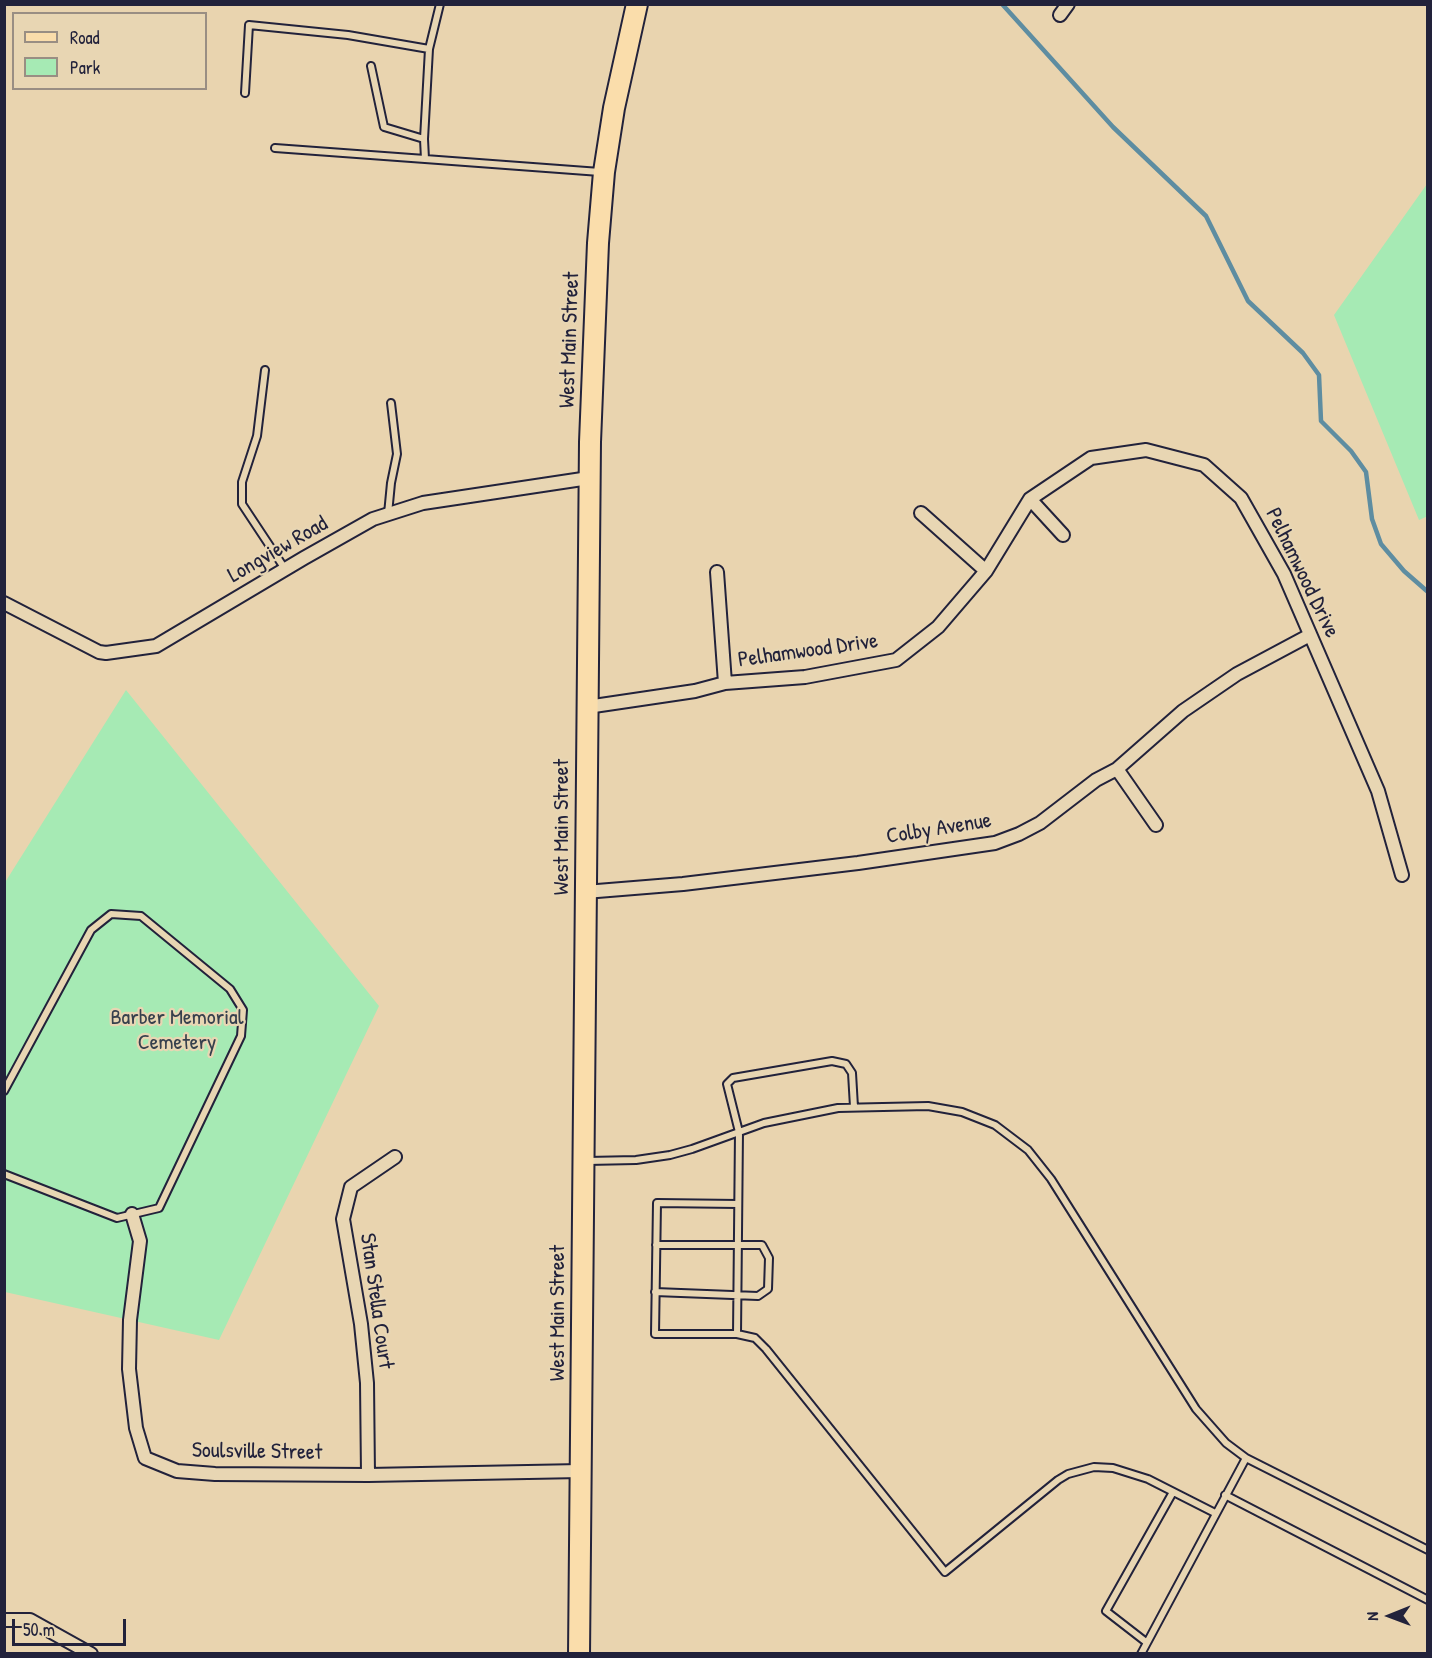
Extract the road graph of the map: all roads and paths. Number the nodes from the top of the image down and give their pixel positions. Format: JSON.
{"nodes":[{"id":1,"x":440,"y":4,"type":"edge"},
{"id":2,"x":637,"y":4,"type":"edge"},
{"id":3,"x":429,"y":49,"type":"junction"},
{"id":4,"x":371,"y":66,"type":"dead end"},
{"id":5,"x":245,"y":93,"type":"dead end"},
{"id":6,"x":424,"y":139,"type":"junction"},
{"id":7,"x":275,"y":148,"type":"dead end"},
{"id":8,"x":425,"y":159,"type":"junction"},
{"id":9,"x":604,"y":172,"type":"junction"},
{"id":10,"x":265,"y":370,"type":"dead end"},
{"id":11,"x":391,"y":403,"type":"dead end"},
{"id":12,"x":588,"y":478,"type":"junction"},
{"id":13,"x":1030,"y":499,"type":"junction"},
{"id":14,"x":921,"y":513,"type":"dead end"},
{"id":15,"x":388,"y":514,"type":"junction"},
{"id":16,"x":1063,"y":534,"type":"dead end"},
{"id":17,"x":285,"y":569,"type":"junction"},
{"id":18,"x":986,"y":571,"type":"junction"},
{"id":19,"x":717,"y":572,"type":"dead end"},
{"id":20,"x":4,"y":603,"type":"edge"},
{"id":21,"x":1310,"y":635,"type":"junction"},
{"id":22,"x":725,"y":683,"type":"junction"},
{"id":23,"x":587,"y":707,"type":"junction"},
{"id":24,"x":1117,"y":769,"type":"junction"},
{"id":25,"x":1156,"y":825,"type":"dead end"},
{"id":26,"x":1402,"y":875,"type":"dead end"},
{"id":27,"x":585,"y":892,"type":"junction"},
{"id":28,"x":4,"y":1091,"type":"edge"},
{"id":29,"x":854,"y":1107,"type":"junction"},
{"id":30,"x":739,"y":1132,"type":"junction"},
{"id":31,"x":395,"y":1157,"type":"dead end"},
{"id":32,"x":583,"y":1161,"type":"junction"},
{"id":33,"x":4,"y":1174,"type":"edge"},
{"id":34,"x":738,"y":1204,"type":"junction"},
{"id":35,"x":132,"y":1214,"type":"junction"},
{"id":36,"x":656,"y":1245,"type":"junction"},
{"id":37,"x":738,"y":1245,"type":"junction"},
{"id":38,"x":655,"y":1292,"type":"junction"},
{"id":39,"x":737,"y":1296,"type":"junction"},
{"id":40,"x":737,"y":1334,"type":"junction"},
{"id":41,"x":1246,"y":1458,"type":"junction"},
{"id":42,"x":581,"y":1472,"type":"junction"},
{"id":43,"x":368,"y":1475,"type":"junction"},
{"id":44,"x":1173,"y":1492,"type":"junction"},
{"id":45,"x":1225,"y":1495,"type":"junction"},
{"id":46,"x":1215,"y":1513,"type":"junction"},
{"id":47,"x":1428,"y":1550,"type":"edge"},
{"id":48,"x":1428,"y":1600,"type":"edge"},
{"id":49,"x":4,"y":1620,"type":"edge"},
{"id":50,"x":1146,"y":1642,"type":"junction"},
{"id":51,"x":91,"y":1653,"type":"edge"},
{"id":52,"x":579,"y":1653,"type":"edge"},
{"id":53,"x":1141,"y":1653,"type":"edge"}],
"edges":[{"from":1,"to":3,"type":"lane"},
{"from":2,"to":9,"type":"main road","name":"West Main Street"},
{"from":3,"to":5,"type":"lane"},
{"from":3,"to":6,"type":"lane"},
{"from":4,"to":6,"type":"lane"},
{"from":6,"to":8,"type":"lane"},
{"from":7,"to":8,"type":"lane"},
{"from":8,"to":9,"type":"lane"},
{"from":9,"to":12,"type":"main road","name":"West Main Street"},
{"from":10,"to":17,"type":"lane"},
{"from":11,"to":15,"type":"lane"},
{"from":12,"to":15,"type":"street","name":"Longview Road"},
{"from":12,"to":23,"type":"main road","name":"West Main Street"},
{"from":13,"to":16,"type":"street"},
{"from":13,"to":18,"type":"street","name":"Pelhamwood Drive"},
{"from":13,"to":21,"type":"street","name":"Pelhamwood Drive"},
{"from":14,"to":18,"type":"street"},
{"from":15,"to":17,"type":"street","name":"Longview Road"},
{"from":17,"to":20,"type":"street","name":"Longview Road"},
{"from":18,"to":22,"type":"street","name":"Pelhamwood Drive"},
{"from":19,"to":22,"type":"street"},
{"from":21,"to":24,"type":"street","name":"Colby Avenue"},
{"from":21,"to":26,"type":"street","name":"Pelhamwood Drive"},
{"from":22,"to":23,"type":"street","name":"Pelhamwood Drive"},
{"from":23,"to":27,"type":"main road","name":"West Main Street"},
{"from":24,"to":25,"type":"street"},
{"from":24,"to":27,"type":"street","name":"Colby Avenue"},
{"from":27,"to":32,"type":"main road","name":"West Main Street"},
{"from":28,"to":35,"type":"lane"},
{"from":29,"to":30,"type":"lane"},
{"from":29,"to":30,"type":"lane"},
{"from":29,"to":41,"type":"lane"},
{"from":30,"to":32,"type":"lane"},
{"from":30,"to":34,"type":"lane"},
{"from":31,"to":43,"type":"street","name":"Stan Stella Court"},
{"from":32,"to":42,"type":"main road","name":"West Main Street"},
{"from":33,"to":35,"type":"lane"},
{"from":34,"to":36,"type":"lane"},
{"from":34,"to":37,"type":"lane"},
{"from":35,"to":43,"type":"street","name":"Soulsville Street"},
{"from":36,"to":37,"type":"lane"},
{"from":36,"to":38,"type":"lane"},
{"from":37,"to":39,"type":"lane"},
{"from":37,"to":39,"type":"lane"},
{"from":38,"to":39,"type":"lane"},
{"from":38,"to":40,"type":"lane"},
{"from":39,"to":40,"type":"lane"},
{"from":40,"to":44,"type":"lane"},
{"from":41,"to":45,"type":"lane"},
{"from":41,"to":47,"type":"lane"},
{"from":42,"to":43,"type":"street","name":"Soulsville Street"},
{"from":42,"to":52,"type":"main road","name":"West Main Street"},
{"from":44,"to":46,"type":"lane"},
{"from":44,"to":50,"type":"lane"},
{"from":45,"to":46,"type":"lane"},
{"from":45,"to":48,"type":"lane"},
{"from":46,"to":50,"type":"lane"},
{"from":49,"to":51,"type":"street"},
{"from":50,"to":53,"type":"lane"}]}
